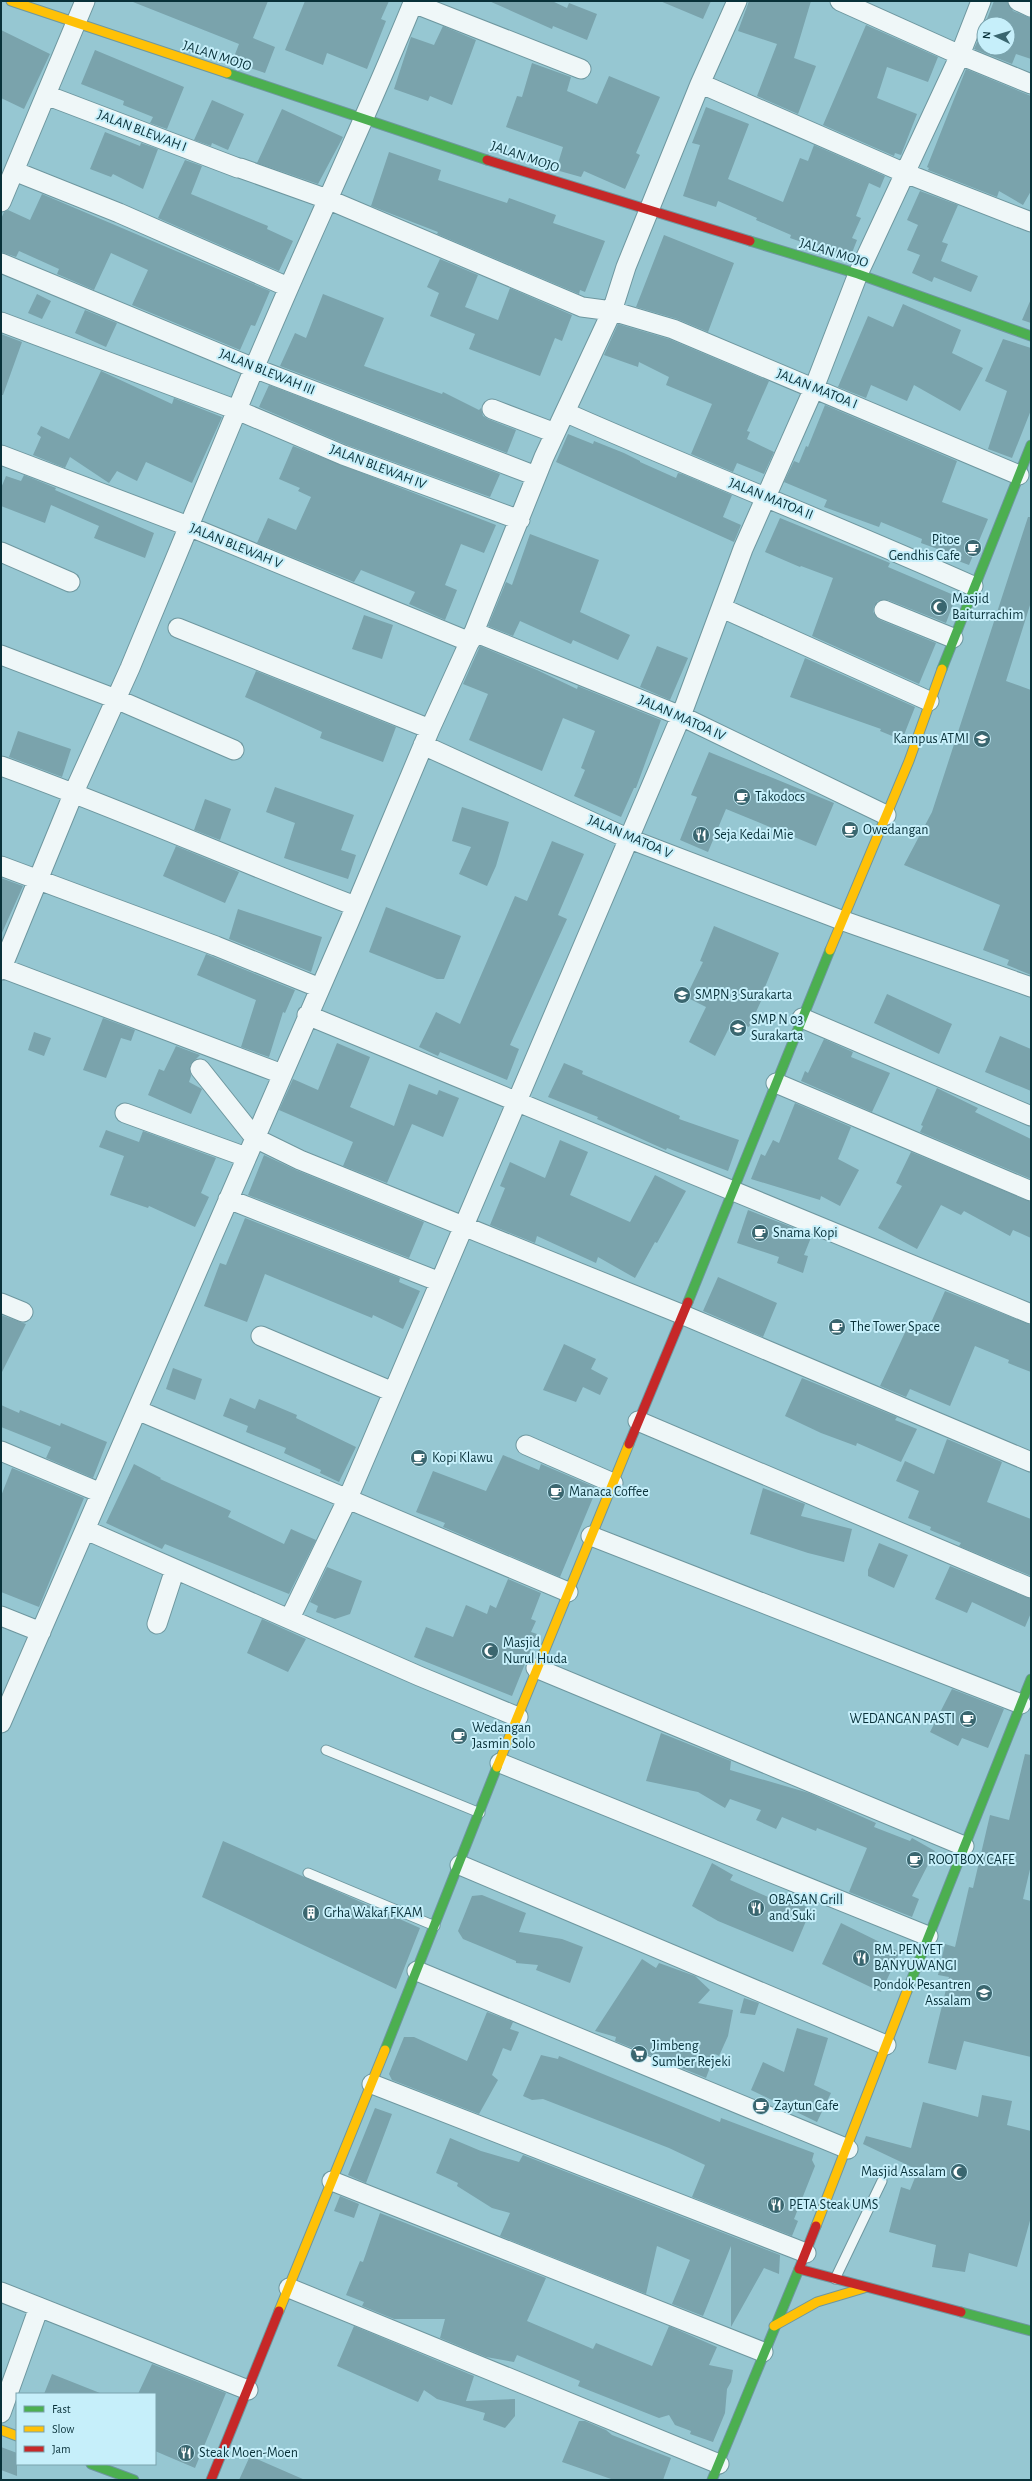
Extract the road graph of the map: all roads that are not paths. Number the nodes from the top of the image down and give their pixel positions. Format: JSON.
{"nodes":[{"id":1,"x":11,"y":1,"type":"edge"},
{"id":2,"x":85,"y":1,"type":"edge"},
{"id":3,"x":737,"y":1,"type":"edge"},
{"id":4,"x":840,"y":1,"type":"edge"},
{"id":5,"x":981,"y":1,"type":"edge"},
{"id":6,"x":1018,"y":1,"type":"edge"},
{"id":7,"x":411,"y":2,"type":"edge"},
{"id":8,"x":1031,"y":7,"type":"edge"},
{"id":9,"x":76,"y":24,"type":"junction"},
{"id":10,"x":960,"y":56,"type":"junction"},
{"id":11,"x":581,"y":69,"type":"dead end"},
{"id":12,"x":1031,"y":84,"type":"edge"},
{"id":13,"x":706,"y":86,"type":"dead end"},
{"id":14,"x":46,"y":95,"type":"junction"},
{"id":15,"x":363,"y":119,"type":"junction"},
{"id":16,"x":14,"y":171,"type":"junction"},
{"id":17,"x":905,"y":173,"type":"junction"},
{"id":18,"x":327,"y":200,"type":"junction"},
{"id":19,"x":1,"y":202,"type":"edge"},
{"id":20,"x":649,"y":212,"type":"junction"},
{"id":21,"x":1031,"y":222,"type":"edge"},
{"id":22,"x":1,"y":263,"type":"edge"},
{"id":23,"x":858,"y":274,"type":"junction"},
{"id":24,"x":288,"y":287,"type":"junction"},
{"id":25,"x":612,"y":310,"type":"junction"},
{"id":26,"x":1,"y":322,"type":"edge"},
{"id":27,"x":1031,"y":336,"type":"edge"},
{"id":28,"x":254,"y":368,"type":"junction"},
{"id":29,"x":814,"y":388,"type":"junction"},
{"id":30,"x":492,"y":409,"type":"dead end"},
{"id":31,"x":237,"y":410,"type":"junction"},
{"id":32,"x":569,"y":414,"type":"dead end"},
{"id":33,"x":556,"y":433,"type":"junction"},
{"id":34,"x":1031,"y":444,"type":"edge"},
{"id":35,"x":1,"y":455,"type":"edge"},
{"id":36,"x":1019,"y":475,"type":"junction"},
{"id":37,"x":536,"y":476,"type":"junction"},
{"id":38,"x":766,"y":497,"type":"junction"},
{"id":39,"x":520,"y":520,"type":"junction"},
{"id":40,"x":188,"y":526,"type":"junction"},
{"id":41,"x":1,"y":552,"type":"edge"},
{"id":42,"x":70,"y":582,"type":"dead end"},
{"id":43,"x":973,"y":586,"type":"junction"},
{"id":44,"x":722,"y":608,"type":"junction"},
{"id":45,"x":884,"y":610,"type":"dead end"},
{"id":46,"x":178,"y":628,"type":"dead end"},
{"id":47,"x":472,"y":637,"type":"junction"},
{"id":48,"x":953,"y":638,"type":"junction"},
{"id":49,"x":1,"y":654,"type":"edge"},
{"id":50,"x":116,"y":699,"type":"junction"},
{"id":51,"x":929,"y":701,"type":"junction"},
{"id":52,"x":681,"y":716,"type":"junction"},
{"id":53,"x":427,"y":737,"type":"junction"},
{"id":54,"x":234,"y":750,"type":"dead end"},
{"id":55,"x":1,"y":766,"type":"edge"},
{"id":56,"x":74,"y":792,"type":"junction"},
{"id":57,"x":886,"y":815,"type":"junction"},
{"id":58,"x":627,"y":838,"type":"junction"},
{"id":59,"x":1,"y":866,"type":"edge"},
{"id":60,"x":39,"y":880,"type":"junction"},
{"id":61,"x":356,"y":906,"type":"junction"},
{"id":62,"x":841,"y":920,"type":"junction"},
{"id":63,"x":2,"y":969,"type":"edge"},
{"id":64,"x":1031,"y":987,"type":"edge"},
{"id":65,"x":320,"y":988,"type":"junction"},
{"id":66,"x":307,"y":1015,"type":"junction"},
{"id":67,"x":802,"y":1018,"type":"junction"},
{"id":68,"x":200,"y":1068,"type":"dead end"},
{"id":69,"x":282,"y":1074,"type":"junction"},
{"id":70,"x":776,"y":1084,"type":"junction"},
{"id":71,"x":517,"y":1101,"type":"junction"},
{"id":72,"x":124,"y":1113,"type":"dead end"},
{"id":73,"x":1031,"y":1116,"type":"edge"},
{"id":74,"x":255,"y":1138,"type":"junction"},
{"id":75,"x":246,"y":1157,"type":"junction"},
{"id":76,"x":732,"y":1190,"type":"junction"},
{"id":77,"x":1031,"y":1191,"type":"edge"},
{"id":78,"x":228,"y":1199,"type":"junction"},
{"id":79,"x":464,"y":1226,"type":"junction"},
{"id":80,"x":440,"y":1282,"type":"junction"},
{"id":81,"x":1,"y":1303,"type":"edge"},
{"id":82,"x":23,"y":1312,"type":"dead end"},
{"id":83,"x":682,"y":1314,"type":"junction"},
{"id":84,"x":1031,"y":1314,"type":"edge"},
{"id":85,"x":261,"y":1336,"type":"dead end"},
{"id":86,"x":393,"y":1392,"type":"junction"},
{"id":87,"x":137,"y":1410,"type":"junction"},
{"id":88,"x":638,"y":1421,"type":"junction"},
{"id":89,"x":526,"y":1445,"type":"dead end"},
{"id":90,"x":1,"y":1451,"type":"edge"},
{"id":91,"x":1031,"y":1462,"type":"edge"},
{"id":92,"x":612,"y":1483,"type":"junction"},
{"id":93,"x":101,"y":1493,"type":"junction"},
{"id":94,"x":348,"y":1498,"type":"junction"},
{"id":95,"x":86,"y":1530,"type":"junction"},
{"id":96,"x":591,"y":1536,"type":"junction"},
{"id":97,"x":175,"y":1569,"type":"junction"},
{"id":98,"x":1031,"y":1588,"type":"edge"},
{"id":99,"x":568,"y":1592,"type":"junction"},
{"id":100,"x":1,"y":1616,"type":"edge"},
{"id":101,"x":290,"y":1618,"type":"junction"},
{"id":102,"x":157,"y":1624,"type":"dead end"},
{"id":103,"x":41,"y":1632,"type":"junction"},
{"id":104,"x":536,"y":1668,"type":"junction"},
{"id":105,"x":1031,"y":1679,"type":"edge"},
{"id":106,"x":1021,"y":1704,"type":"junction"},
{"id":107,"x":518,"y":1717,"type":"junction"},
{"id":108,"x":1,"y":1723,"type":"edge"},
{"id":109,"x":326,"y":1750,"type":"dead end"},
{"id":110,"x":500,"y":1763,"type":"junction"},
{"id":111,"x":480,"y":1813,"type":"junction"},
{"id":112,"x":964,"y":1846,"type":"junction"},
{"id":113,"x":460,"y":1865,"type":"junction"},
{"id":114,"x":308,"y":1873,"type":"dead end"},
{"id":115,"x":435,"y":1926,"type":"junction"},
{"id":116,"x":928,"y":1936,"type":"junction"},
{"id":117,"x":417,"y":1971,"type":"junction"},
{"id":118,"x":886,"y":2045,"type":"junction"},
{"id":119,"x":372,"y":2084,"type":"junction"},
{"id":120,"x":848,"y":2149,"type":"junction"},
{"id":121,"x":332,"y":2181,"type":"junction"},
{"id":122,"x":882,"y":2181,"type":"dead end"},
{"id":123,"x":803,"y":2261,"type":"junction"},
{"id":124,"x":835,"y":2279,"type":"junction"},
{"id":125,"x":865,"y":2287,"type":"junction"},
{"id":126,"x":289,"y":2288,"type":"junction"},
{"id":127,"x":1,"y":2292,"type":"edge"},
{"id":128,"x":38,"y":2306,"type":"junction"},
{"id":129,"x":774,"y":2326,"type":"junction"},
{"id":130,"x":1031,"y":2331,"type":"edge"},
{"id":131,"x":763,"y":2352,"type":"junction"},
{"id":132,"x":248,"y":2390,"type":"junction"},
{"id":133,"x":1,"y":2413,"type":"edge"},
{"id":134,"x":1,"y":2430,"type":"edge"},
{"id":135,"x":16,"y":2436,"type":"edge"},
{"id":136,"x":95,"y":2465,"type":"edge"},
{"id":137,"x":715,"y":2472,"type":"edge"},
{"id":138,"x":134,"y":2480,"type":"edge"},
{"id":139,"x":211,"y":2480,"type":"edge"}],
"edges":[{"from":1,"to":9,"type":"street","name":"JALAN MOJO"},
{"from":2,"to":9,"type":"street"},
{"from":3,"to":20,"type":"street"},
{"from":4,"to":10,"type":"street"},
{"from":5,"to":10,"type":"street"},
{"from":6,"to":8,"type":"street"},
{"from":7,"to":11,"type":"street"},
{"from":7,"to":15,"type":"street"},
{"from":9,"to":14,"type":"street"},
{"from":9,"to":15,"type":"street","name":"JALAN MOJO"},
{"from":10,"to":12,"type":"street"},
{"from":10,"to":17,"type":"street"},
{"from":13,"to":17,"type":"street"},
{"from":14,"to":16,"type":"street"},
{"from":14,"to":18,"type":"street","name":"JALAN BLEWAH I"},
{"from":15,"to":18,"type":"street"},
{"from":15,"to":20,"type":"street","name":"JALAN MOJO"},
{"from":16,"to":19,"type":"street"},
{"from":16,"to":24,"type":"street"},
{"from":17,"to":21,"type":"street"},
{"from":17,"to":23,"type":"street"},
{"from":18,"to":24,"type":"street"},
{"from":18,"to":25,"type":"street","name":"JALAN MATOA I"},
{"from":20,"to":23,"type":"street","name":"JALAN MOJO"},
{"from":20,"to":25,"type":"street"},
{"from":22,"to":28,"type":"street","name":"JALAN BLEWAH III"},
{"from":23,"to":27,"type":"street","name":"JALAN MOJO"},
{"from":23,"to":29,"type":"street"},
{"from":24,"to":28,"type":"street"},
{"from":25,"to":29,"type":"street","name":"JALAN MATOA I"},
{"from":25,"to":33,"type":"street"},
{"from":26,"to":31,"type":"street","name":"JALAN BLEWAH IV"},
{"from":28,"to":31,"type":"street"},
{"from":28,"to":37,"type":"street","name":"JALAN BLEWAH III"},
{"from":29,"to":36,"type":"street","name":"JALAN MATOA I"},
{"from":29,"to":38,"type":"street"},
{"from":30,"to":33,"type":"street"},
{"from":31,"to":39,"type":"street","name":"JALAN BLEWAH IV"},
{"from":31,"to":40,"type":"street"},
{"from":32,"to":38,"type":"street","name":"JALAN MATOA II"},
{"from":33,"to":37,"type":"street"},
{"from":34,"to":36,"type":"street"},
{"from":35,"to":40,"type":"street","name":"JALAN BLEWAH V"},
{"from":36,"to":43,"type":"street"},
{"from":37,"to":39,"type":"street"},
{"from":38,"to":43,"type":"street","name":"JALAN MATOA II"},
{"from":38,"to":44,"type":"street"},
{"from":39,"to":47,"type":"street"},
{"from":40,"to":47,"type":"street","name":"JALAN BLEWAH V"},
{"from":40,"to":50,"type":"street"},
{"from":41,"to":42,"type":"street"},
{"from":43,"to":48,"type":"street"},
{"from":44,"to":51,"type":"street"},
{"from":44,"to":52,"type":"street"},
{"from":45,"to":48,"type":"street"},
{"from":46,"to":53,"type":"street","name":"JALAN MATOA V"},
{"from":47,"to":52,"type":"street","name":"JALAN MATOA IV"},
{"from":47,"to":53,"type":"street"},
{"from":48,"to":51,"type":"street"},
{"from":49,"to":50,"type":"street"},
{"from":50,"to":54,"type":"street"},
{"from":50,"to":56,"type":"street"},
{"from":51,"to":57,"type":"street"},
{"from":52,"to":57,"type":"street","name":"JALAN MATOA IV"},
{"from":52,"to":58,"type":"street"},
{"from":53,"to":58,"type":"street","name":"JALAN MATOA V"},
{"from":53,"to":61,"type":"street"},
{"from":55,"to":56,"type":"street"},
{"from":56,"to":60,"type":"street"},
{"from":56,"to":61,"type":"street"},
{"from":57,"to":62,"type":"street"},
{"from":58,"to":62,"type":"street","name":"JALAN MATOA V"},
{"from":58,"to":71,"type":"street"},
{"from":59,"to":60,"type":"street"},
{"from":60,"to":63,"type":"street"},
{"from":60,"to":65,"type":"street"},
{"from":61,"to":65,"type":"street"},
{"from":62,"to":64,"type":"street","name":"JALAN MATOA V"},
{"from":62,"to":67,"type":"street"},
{"from":63,"to":69,"type":"street"},
{"from":65,"to":66,"type":"street"},
{"from":66,"to":69,"type":"street"},
{"from":66,"to":71,"type":"street"},
{"from":67,"to":70,"type":"street"},
{"from":67,"to":73,"type":"street"},
{"from":68,"to":74,"type":"street"},
{"from":69,"to":74,"type":"street"},
{"from":70,"to":76,"type":"street"},
{"from":70,"to":77,"type":"street"},
{"from":71,"to":76,"type":"street"},
{"from":71,"to":79,"type":"street"},
{"from":72,"to":75,"type":"street"},
{"from":74,"to":75,"type":"street"},
{"from":74,"to":79,"type":"street"},
{"from":75,"to":78,"type":"street"},
{"from":76,"to":83,"type":"street"},
{"from":76,"to":84,"type":"street"},
{"from":78,"to":80,"type":"street"},
{"from":78,"to":87,"type":"street"},
{"from":79,"to":80,"type":"street"},
{"from":79,"to":83,"type":"street"},
{"from":80,"to":86,"type":"street"},
{"from":81,"to":82,"type":"street"},
{"from":83,"to":88,"type":"street"},
{"from":83,"to":91,"type":"street"},
{"from":85,"to":86,"type":"street"},
{"from":86,"to":94,"type":"street"},
{"from":87,"to":93,"type":"street"},
{"from":87,"to":94,"type":"street"},
{"from":88,"to":92,"type":"street"},
{"from":88,"to":98,"type":"street"},
{"from":89,"to":92,"type":"street"},
{"from":90,"to":93,"type":"street"},
{"from":92,"to":96,"type":"street"},
{"from":93,"to":95,"type":"street"},
{"from":94,"to":99,"type":"street"},
{"from":94,"to":101,"type":"street"},
{"from":95,"to":97,"type":"street"},
{"from":95,"to":103,"type":"street"},
{"from":96,"to":99,"type":"street"},
{"from":96,"to":106,"type":"street"},
{"from":97,"to":101,"type":"street"},
{"from":97,"to":102,"type":"street"},
{"from":99,"to":104,"type":"street"},
{"from":100,"to":103,"type":"street"},
{"from":101,"to":107,"type":"street"},
{"from":103,"to":108,"type":"street"},
{"from":104,"to":107,"type":"street"},
{"from":104,"to":112,"type":"street"},
{"from":105,"to":106,"type":"street"},
{"from":106,"to":112,"type":"street"},
{"from":107,"to":110,"type":"street"},
{"from":109,"to":111,"type":"lane"},
{"from":110,"to":111,"type":"street"},
{"from":110,"to":116,"type":"street"},
{"from":111,"to":113,"type":"street"},
{"from":112,"to":116,"type":"street"},
{"from":113,"to":115,"type":"street"},
{"from":113,"to":118,"type":"street"},
{"from":114,"to":115,"type":"lane"},
{"from":115,"to":117,"type":"street"},
{"from":116,"to":118,"type":"street"},
{"from":117,"to":119,"type":"street"},
{"from":117,"to":120,"type":"street"},
{"from":118,"to":120,"type":"street"},
{"from":119,"to":121,"type":"street"},
{"from":119,"to":123,"type":"street"},
{"from":120,"to":123,"type":"street"},
{"from":121,"to":126,"type":"street"},
{"from":121,"to":131,"type":"street"},
{"from":122,"to":124,"type":"lane"},
{"from":123,"to":124,"type":"street"},
{"from":123,"to":129,"type":"street"},
{"from":124,"to":125,"type":"street"},
{"from":125,"to":129,"type":"street"},
{"from":125,"to":130,"type":"street"},
{"from":126,"to":132,"type":"street"},
{"from":126,"to":137,"type":"street"},
{"from":127,"to":128,"type":"street"},
{"from":128,"to":132,"type":"street"},
{"from":128,"to":133,"type":"street"},
{"from":129,"to":131,"type":"street"},
{"from":131,"to":137,"type":"street"},
{"from":132,"to":139,"type":"street"},
{"from":134,"to":135,"type":"street"},
{"from":136,"to":138,"type":"street"}]}
